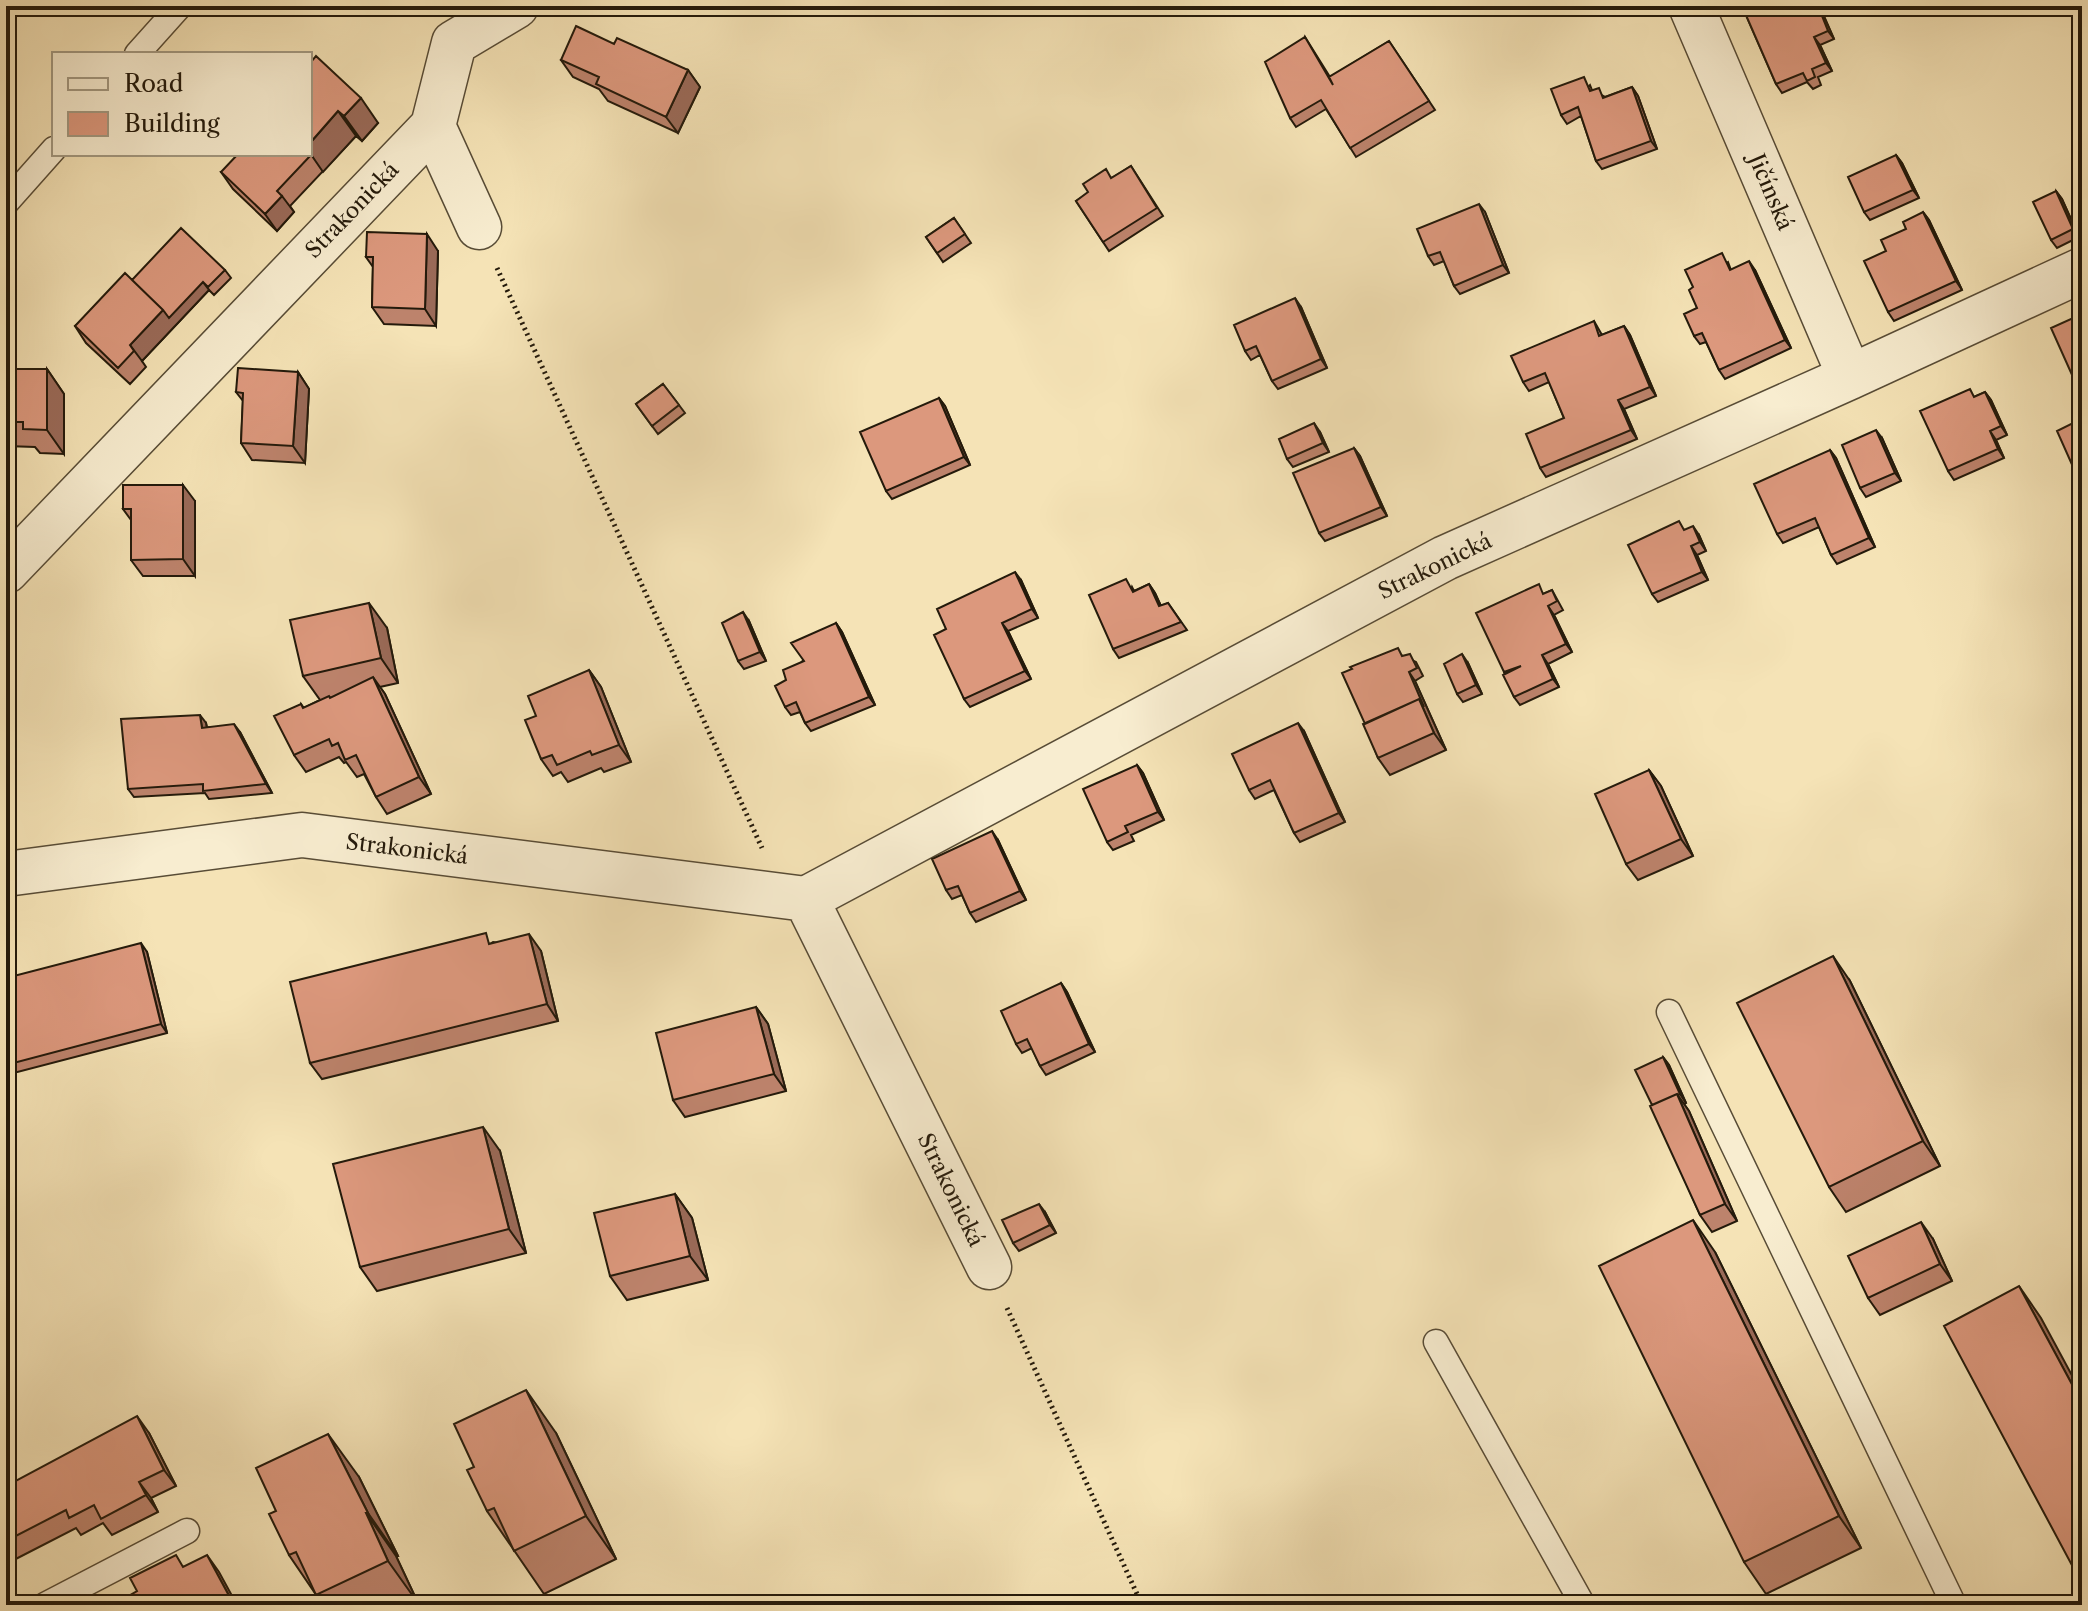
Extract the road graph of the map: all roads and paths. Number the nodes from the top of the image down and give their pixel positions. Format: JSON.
{"nodes":[{"id":1,"x":180,"y":6,"type":"edge"},
{"id":2,"x":516,"y":6,"type":"edge"},
{"id":3,"x":1691,"y":6,"type":"edge"},
{"id":4,"x":139,"y":52,"type":"edge"},
{"id":5,"x":433,"y":126,"type":"junction"},
{"id":6,"x":52,"y":151,"type":"edge"},
{"id":7,"x":6,"y":203,"type":"edge"},
{"id":8,"x":479,"y":227,"type":"joint"},
{"id":9,"x":2082,"y":270,"type":"edge"},
{"id":10,"x":1850,"y":377,"type":"junction"},
{"id":11,"x":6,"y":571,"type":"edge"},
{"id":12,"x":7,"y":866,"type":"edge"},
{"id":13,"x":806,"y":899,"type":"junction"},
{"id":14,"x":1669,"y":1012,"type":"dead end"},
{"id":15,"x":989,"y":1267,"type":"joint"},
{"id":16,"x":1436,"y":1342,"type":"dead end"},
{"id":17,"x":187,"y":1531,"type":"dead end"},
{"id":18,"x":45,"y":1605,"type":"edge"},
{"id":19,"x":1142,"y":1605,"type":"edge"},
{"id":20,"x":1583,"y":1605,"type":"edge"},
{"id":21,"x":1954,"y":1605,"type":"edge"}],
"edges":[{"from":1,"to":4,"type":"lane"},
{"from":2,"to":5,"type":"street","name":"Strakonická"},
{"from":3,"to":10,"type":"street","name":"Jičínská"},
{"from":5,"to":8,"type":"street"},
{"from":5,"to":11,"type":"street","name":"Strakonická"},
{"from":6,"to":7,"type":"lane"},
{"from":8,"to":13,"type":"path"},
{"from":9,"to":10,"type":"street","name":"Strakonická"},
{"from":10,"to":13,"type":"street","name":"Strakonická"},
{"from":12,"to":13,"type":"street","name":"Strakonická"},
{"from":13,"to":15,"type":"street","name":"Strakonická"},
{"from":14,"to":21,"type":"lane"},
{"from":15,"to":19,"type":"path"},
{"from":16,"to":20,"type":"lane"},
{"from":17,"to":18,"type":"lane"}]}
